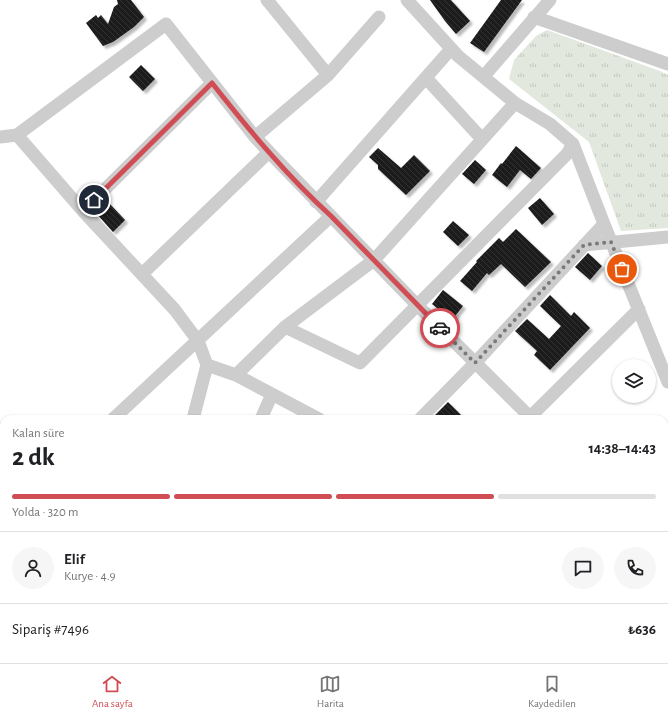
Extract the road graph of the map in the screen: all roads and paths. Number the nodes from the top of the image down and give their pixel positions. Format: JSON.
{"nodes":[{"id":1,"x":267,"y":0,"type":"edge"},
{"id":2,"x":407,"y":0,"type":"edge"},
{"id":3,"x":550,"y":0,"type":"edge"},
{"id":4,"x":379,"y":17,"type":"dead end"},
{"id":5,"x":534,"y":17,"type":"junction"},
{"id":6,"x":451,"y":49,"type":"junction"},
{"id":7,"x":668,"y":64,"type":"edge"},
{"id":8,"x":328,"y":75,"type":"junction"},
{"id":9,"x":484,"y":76,"type":"junction"},
{"id":10,"x":426,"y":78,"type":"junction"},
{"id":11,"x":212,"y":83,"type":"junction"},
{"id":12,"x":515,"y":103,"type":"junction"},
{"id":13,"x":17,"y":135,"type":"junction"},
{"id":14,"x":0,"y":137,"type":"edge"},
{"id":15,"x":255,"y":137,"type":"junction"},
{"id":16,"x":482,"y":139,"type":"junction"},
{"id":17,"x":574,"y":144,"type":"junction"},
{"id":18,"x":269,"y":152,"type":"junction"},
{"id":19,"x":316,"y":202,"type":"junction"},
{"id":20,"x":83,"y":211,"type":"junction"},
{"id":21,"x":331,"y":216,"type":"junction"},
{"id":22,"x":604,"y":224,"type":"junction"},
{"id":23,"x":668,"y":237,"type":"edge"},
{"id":24,"x":611,"y":242,"type":"junction"},
{"id":25,"x":584,"y":245,"type":"junction"},
{"id":26,"x":374,"y":260,"type":"junction"},
{"id":27,"x":142,"y":274,"type":"junction"},
{"id":28,"x":417,"y":305,"type":"junction"},
{"id":29,"x":638,"y":309,"type":"junction"},
{"id":30,"x":285,"y":327,"type":"junction"},
{"id":31,"x":198,"y":341,"type":"junction"},
{"id":32,"x":475,"y":363,"type":"junction"},
{"id":33,"x":207,"y":365,"type":"junction"},
{"id":34,"x":236,"y":376,"type":"junction"},
{"id":35,"x":668,"y":382,"type":"edge"},
{"id":36,"x":272,"y":394,"type":"junction"},
{"id":37,"x":117,"y":415,"type":"edge"},
{"id":38,"x":193,"y":415,"type":"edge"},
{"id":39,"x":263,"y":415,"type":"edge"},
{"id":40,"x":311,"y":415,"type":"edge"},
{"id":41,"x":424,"y":415,"type":"edge"},
{"id":42,"x":528,"y":415,"type":"edge"},
{"id":43,"x":534,"y":415,"type":"edge"}],
"edges":[{"from":1,"to":8,"type":"street"},
{"from":2,"to":6,"type":"street"},
{"from":3,"to":5,"type":"street"},
{"from":4,"to":8,"type":"street"},
{"from":5,"to":7,"type":"street"},
{"from":5,"to":9,"type":"street"},
{"from":6,"to":9,"type":"street"},
{"from":6,"to":10,"type":"street"},
{"from":8,"to":15,"type":"street"},
{"from":9,"to":12,"type":"street"},
{"from":10,"to":16,"type":"street"},
{"from":10,"to":19,"type":"street"},
{"from":11,"to":13,"type":"street"},
{"from":11,"to":15,"type":"street"},
{"from":11,"to":20,"type":"street"},
{"from":12,"to":16,"type":"street"},
{"from":12,"to":17,"type":"street"},
{"from":13,"to":14,"type":"street"},
{"from":13,"to":20,"type":"street"},
{"from":15,"to":18,"type":"street"},
{"from":16,"to":26,"type":"street"},
{"from":17,"to":22,"type":"street"},
{"from":17,"to":28,"type":"street"},
{"from":18,"to":19,"type":"street"},
{"from":18,"to":27,"type":"street"},
{"from":19,"to":21,"type":"street"},
{"from":20,"to":27,"type":"street"},
{"from":21,"to":26,"type":"street"},
{"from":21,"to":31,"type":"street"},
{"from":22,"to":24,"type":"street"},
{"from":22,"to":25,"type":"street"},
{"from":23,"to":24,"type":"street"},
{"from":24,"to":25,"type":"street"},
{"from":24,"to":29,"type":"street"},
{"from":25,"to":32,"type":"street"},
{"from":26,"to":28,"type":"street"},
{"from":26,"to":30,"type":"street"},
{"from":27,"to":31,"type":"street"},
{"from":28,"to":30,"type":"street"},
{"from":28,"to":32,"type":"street"},
{"from":29,"to":35,"type":"street"},
{"from":29,"to":43,"type":"street"},
{"from":30,"to":34,"type":"street"},
{"from":31,"to":33,"type":"street"},
{"from":31,"to":37,"type":"street"},
{"from":32,"to":41,"type":"street"},
{"from":32,"to":42,"type":"street"},
{"from":33,"to":34,"type":"street"},
{"from":33,"to":38,"type":"street"},
{"from":34,"to":36,"type":"street"},
{"from":36,"to":39,"type":"street"},
{"from":36,"to":40,"type":"street"}]}
